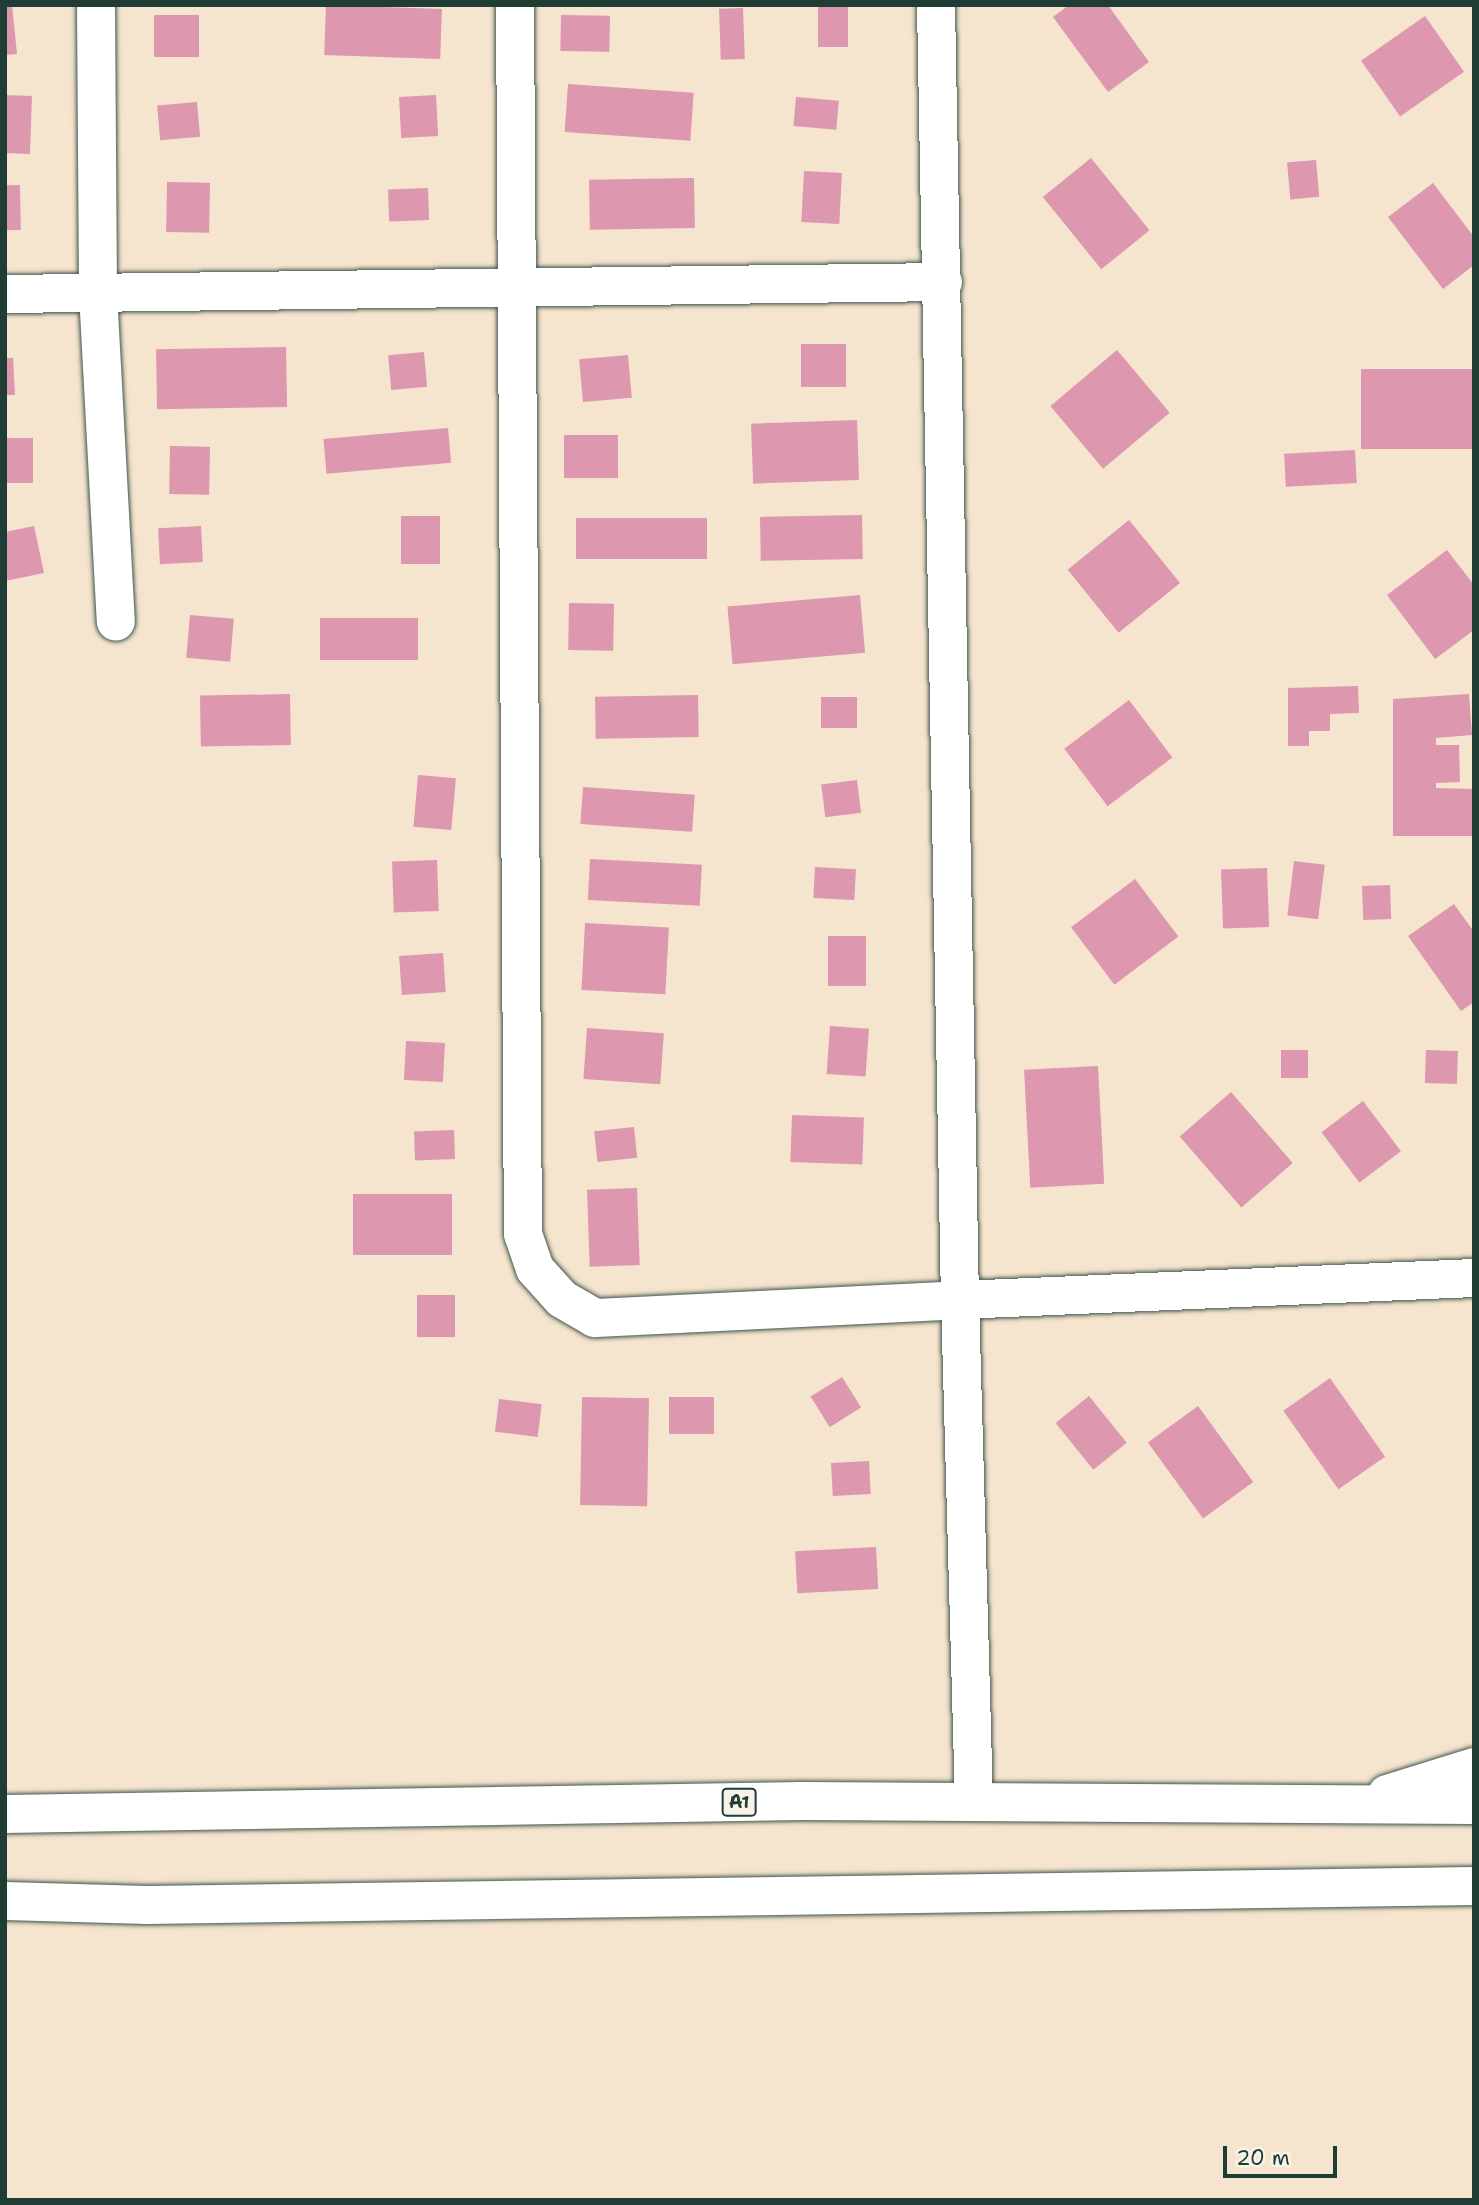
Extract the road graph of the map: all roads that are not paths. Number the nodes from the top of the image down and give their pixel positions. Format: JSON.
{"nodes":[{"id":1,"x":96,"y":5,"type":"edge"},
{"id":2,"x":515,"y":5,"type":"edge"},
{"id":3,"x":936,"y":5,"type":"edge"},
{"id":4,"x":943,"y":282,"type":"junction"},
{"id":5,"x":519,"y":285,"type":"junction"},
{"id":6,"x":98,"y":293,"type":"junction"},
{"id":7,"x":5,"y":294,"type":"edge"},
{"id":8,"x":116,"y":622,"type":"dead end"},
{"id":9,"x":1474,"y":1278,"type":"edge"},
{"id":10,"x":960,"y":1300,"type":"junction"},
{"id":11,"x":1474,"y":1767,"type":"edge"},
{"id":12,"x":974,"y":1800,"type":"junction"},
{"id":13,"x":1359,"y":1803,"type":"junction"},
{"id":14,"x":1474,"y":1805,"type":"edge"},
{"id":15,"x":5,"y":1814,"type":"edge"},
{"id":16,"x":1406,"y":1885,"type":"junction"},
{"id":17,"x":1474,"y":1885,"type":"edge"},
{"id":18,"x":5,"y":1901,"type":"edge"},
{"id":19,"x":1474,"y":1910,"type":"edge"}],
"edges":[{"from":1,"to":6,"type":"main road"},
{"from":2,"to":5,"type":"main road"},
{"from":3,"to":4,"type":"main road"},
{"from":4,"to":5,"type":"main road"},
{"from":4,"to":10,"type":"main road"},
{"from":5,"to":6,"type":"main road"},
{"from":5,"to":10,"type":"main road"},
{"from":6,"to":7,"type":"main road"},
{"from":6,"to":8,"type":"main road"},
{"from":9,"to":10,"type":"main road"},
{"from":10,"to":12,"type":"main road"},
{"from":11,"to":13,"type":"main road"},
{"from":12,"to":13,"type":"main road","number":"A1"},
{"from":12,"to":15,"type":"main road","number":"A1"},
{"from":13,"to":14,"type":"main road","number":"A1"},
{"from":16,"to":17,"type":"main road"},
{"from":16,"to":18,"type":"main road"},
{"from":16,"to":19,"type":"main road"}]}
